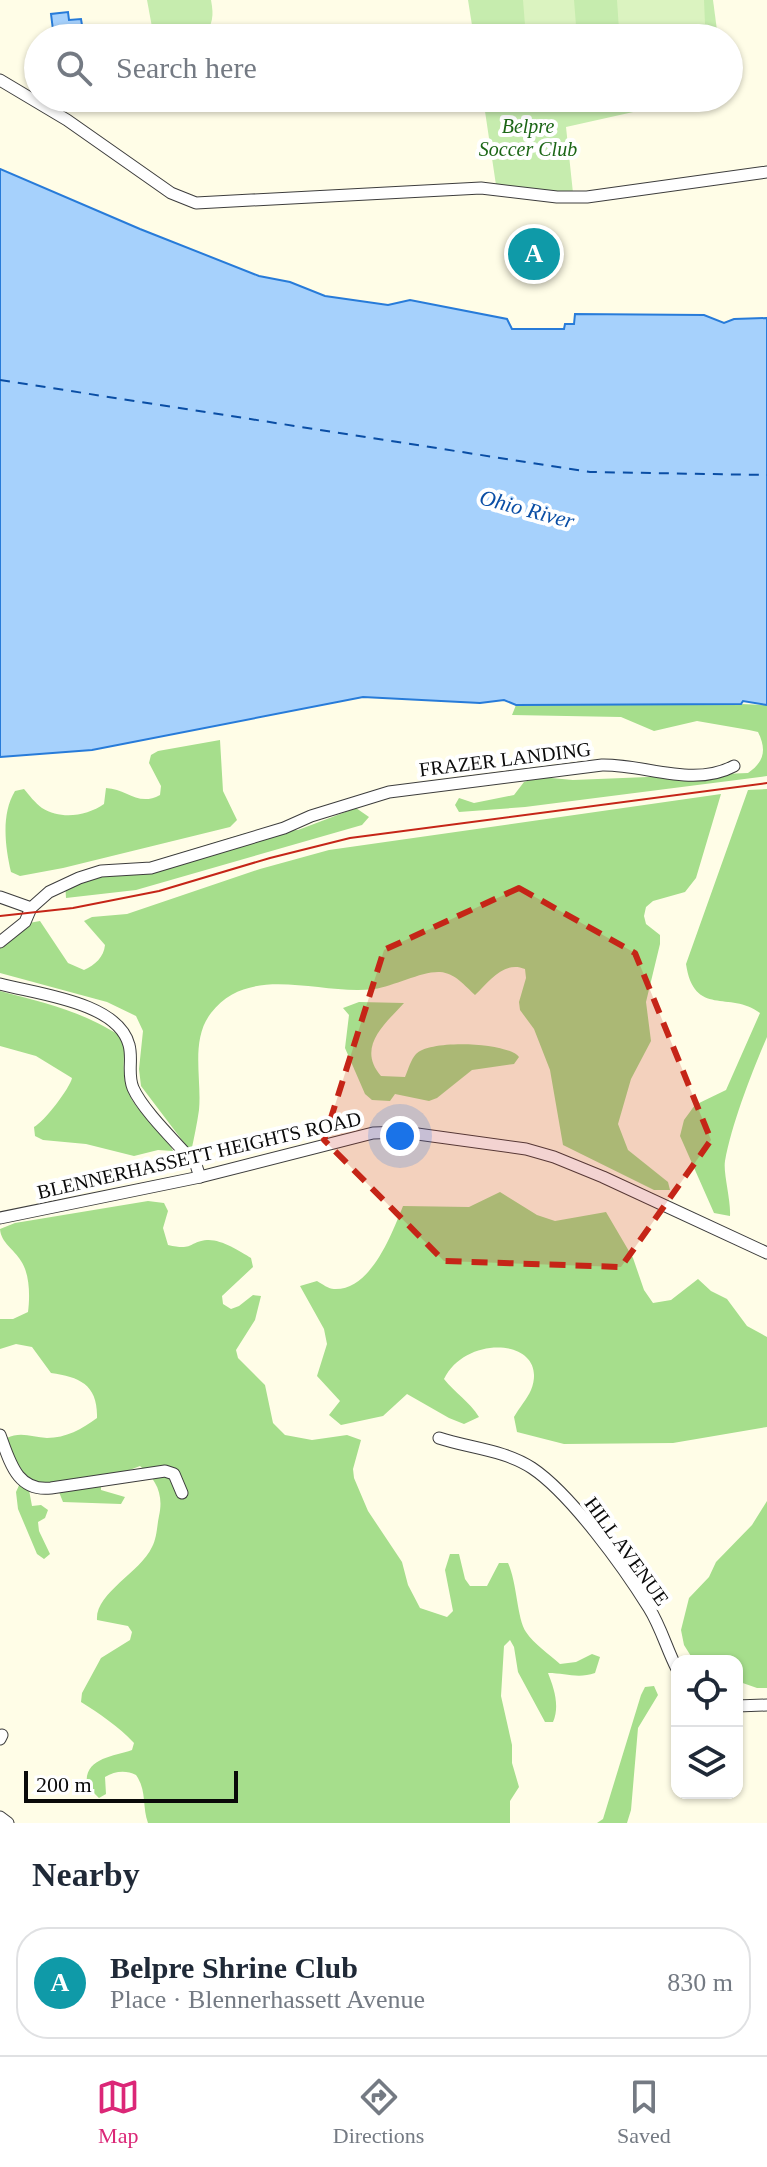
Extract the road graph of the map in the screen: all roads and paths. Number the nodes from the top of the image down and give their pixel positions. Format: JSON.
{"nodes":[{"id":1,"x":0,"y":80,"type":"edge"},
{"id":2,"x":24,"y":94,"type":"edge"},
{"id":3,"x":54,"y":112,"type":"edge"},
{"id":4,"x":767,"y":172,"type":"edge"},
{"id":5,"x":734,"y":766,"type":"dead end"},
{"id":6,"x":0,"y":897,"type":"edge"},
{"id":7,"x":31,"y":908,"type":"junction"},
{"id":8,"x":0,"y":942,"type":"edge"},
{"id":9,"x":0,"y":984,"type":"edge"},
{"id":10,"x":200,"y":1177,"type":"junction"},
{"id":11,"x":0,"y":1218,"type":"edge"},
{"id":12,"x":767,"y":1253,"type":"edge"},
{"id":13,"x":0,"y":1435,"type":"edge"},
{"id":14,"x":439,"y":1438,"type":"dead end"},
{"id":15,"x":182,"y":1493,"type":"dead end"},
{"id":16,"x":671,"y":1656,"type":"edge"},
{"id":17,"x":767,"y":1705,"type":"edge"},
{"id":18,"x":743,"y":1706,"type":"edge"},
{"id":19,"x":0,"y":1817,"type":"edge"},
{"id":20,"x":8,"y":1823,"type":"edge"}],
"edges":[{"from":1,"to":2,"type":"street"},
{"from":3,"to":4,"type":"street"},
{"from":5,"to":7,"type":"street","name":"FRAZER LANDING"},
{"from":6,"to":7,"type":"street"},
{"from":7,"to":8,"type":"street","name":"FRAZER LANDING"},
{"from":9,"to":10,"type":"street"},
{"from":10,"to":11,"type":"street","name":"BLENNERHASSETT HEIGHTS ROAD"},
{"from":10,"to":12,"type":"street","name":"BLENNERHASSETT HEIGHTS ROAD"},
{"from":13,"to":15,"type":"street"},
{"from":14,"to":16,"type":"street","name":"HILL AVENUE"},
{"from":17,"to":18,"type":"street"},
{"from":19,"to":20,"type":"street"}]}
